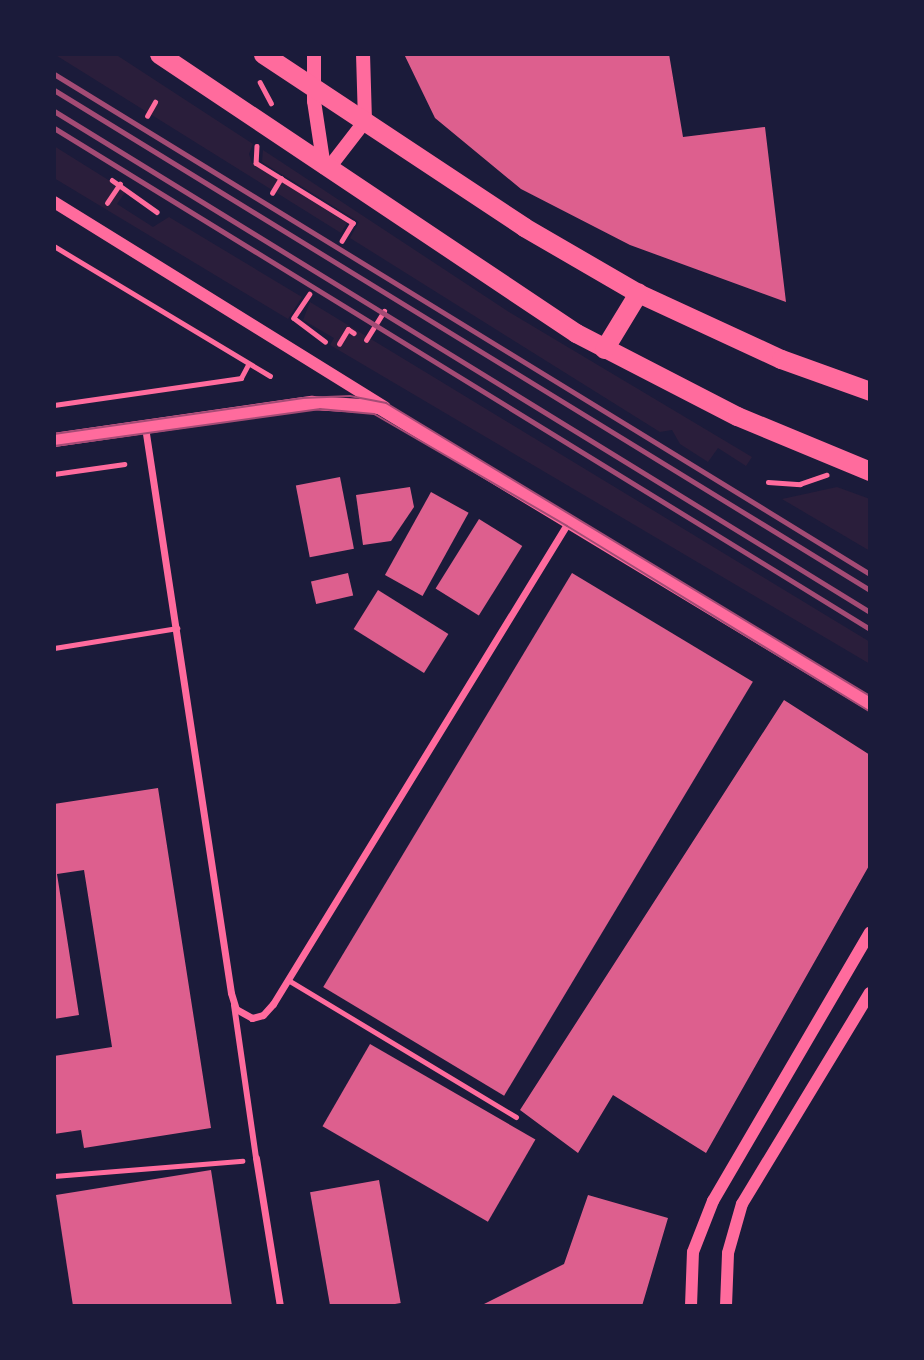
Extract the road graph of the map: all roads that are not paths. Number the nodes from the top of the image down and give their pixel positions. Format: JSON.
{"nodes":[{"id":1,"x":159,"y":54,"type":"edge"},
{"id":2,"x":263,"y":54,"type":"edge"},
{"id":3,"x":314,"y":54,"type":"edge"},
{"id":4,"x":363,"y":54,"type":"edge"},
{"id":5,"x":313,"y":87,"type":"junction"},
{"id":6,"x":365,"y":121,"type":"junction"},
{"id":7,"x":326,"y":168,"type":"junction"},
{"id":8,"x":54,"y":202,"type":"edge"},
{"id":9,"x":638,"y":293,"type":"junction"},
{"id":10,"x":604,"y":349,"type":"junction"},
{"id":11,"x":869,"y":390,"type":"edge"},
{"id":12,"x":406,"y":420,"type":"junction"},
{"id":13,"x":145,"y":427,"type":"junction"},
{"id":14,"x":54,"y":440,"type":"edge"},
{"id":15,"x":870,"y":471,"type":"edge"},
{"id":16,"x":570,"y":520,"type":"junction"},
{"id":17,"x":177,"y":628,"type":"junction"},
{"id":18,"x":54,"y":648,"type":"edge"},
{"id":19,"x":870,"y":704,"type":"edge"},
{"id":20,"x":870,"y":932,"type":"edge"},
{"id":21,"x":288,"y":980,"type":"junction"},
{"id":22,"x":870,"y":993,"type":"edge"},
{"id":23,"x":234,"y":1005,"type":"junction"},
{"id":24,"x":516,"y":1117,"type":"dead end"},
{"id":25,"x":256,"y":1158,"type":"joint"},
{"id":26,"x":280,"y":1306,"type":"edge"},
{"id":27,"x":691,"y":1306,"type":"edge"},
{"id":28,"x":726,"y":1306,"type":"edge"}],
"edges":[{"from":1,"to":7,"type":"highway"},
{"from":2,"to":5,"type":"highway"},
{"from":3,"to":5,"type":"main road"},
{"from":4,"to":6,"type":"main road"},
{"from":5,"to":6,"type":"highway"},
{"from":5,"to":7,"type":"main road"},
{"from":6,"to":7,"type":"main road"},
{"from":6,"to":9,"type":"highway"},
{"from":7,"to":10,"type":"highway"},
{"from":8,"to":12,"type":"street"},
{"from":9,"to":10,"type":"highway"},
{"from":9,"to":11,"type":"highway"},
{"from":10,"to":15,"type":"highway"},
{"from":12,"to":13,"type":"main road"},
{"from":12,"to":16,"type":"main road"},
{"from":13,"to":14,"type":"main road"},
{"from":13,"to":17,"type":"street"},
{"from":16,"to":19,"type":"main road"},
{"from":16,"to":21,"type":"street"},
{"from":17,"to":18,"type":"lane"},
{"from":17,"to":23,"type":"street"},
{"from":20,"to":27,"type":"street"},
{"from":21,"to":23,"type":"street"},
{"from":21,"to":24,"type":"lane"},
{"from":22,"to":28,"type":"street"},
{"from":23,"to":25,"type":"street"},
{"from":25,"to":26,"type":"street"}]}
